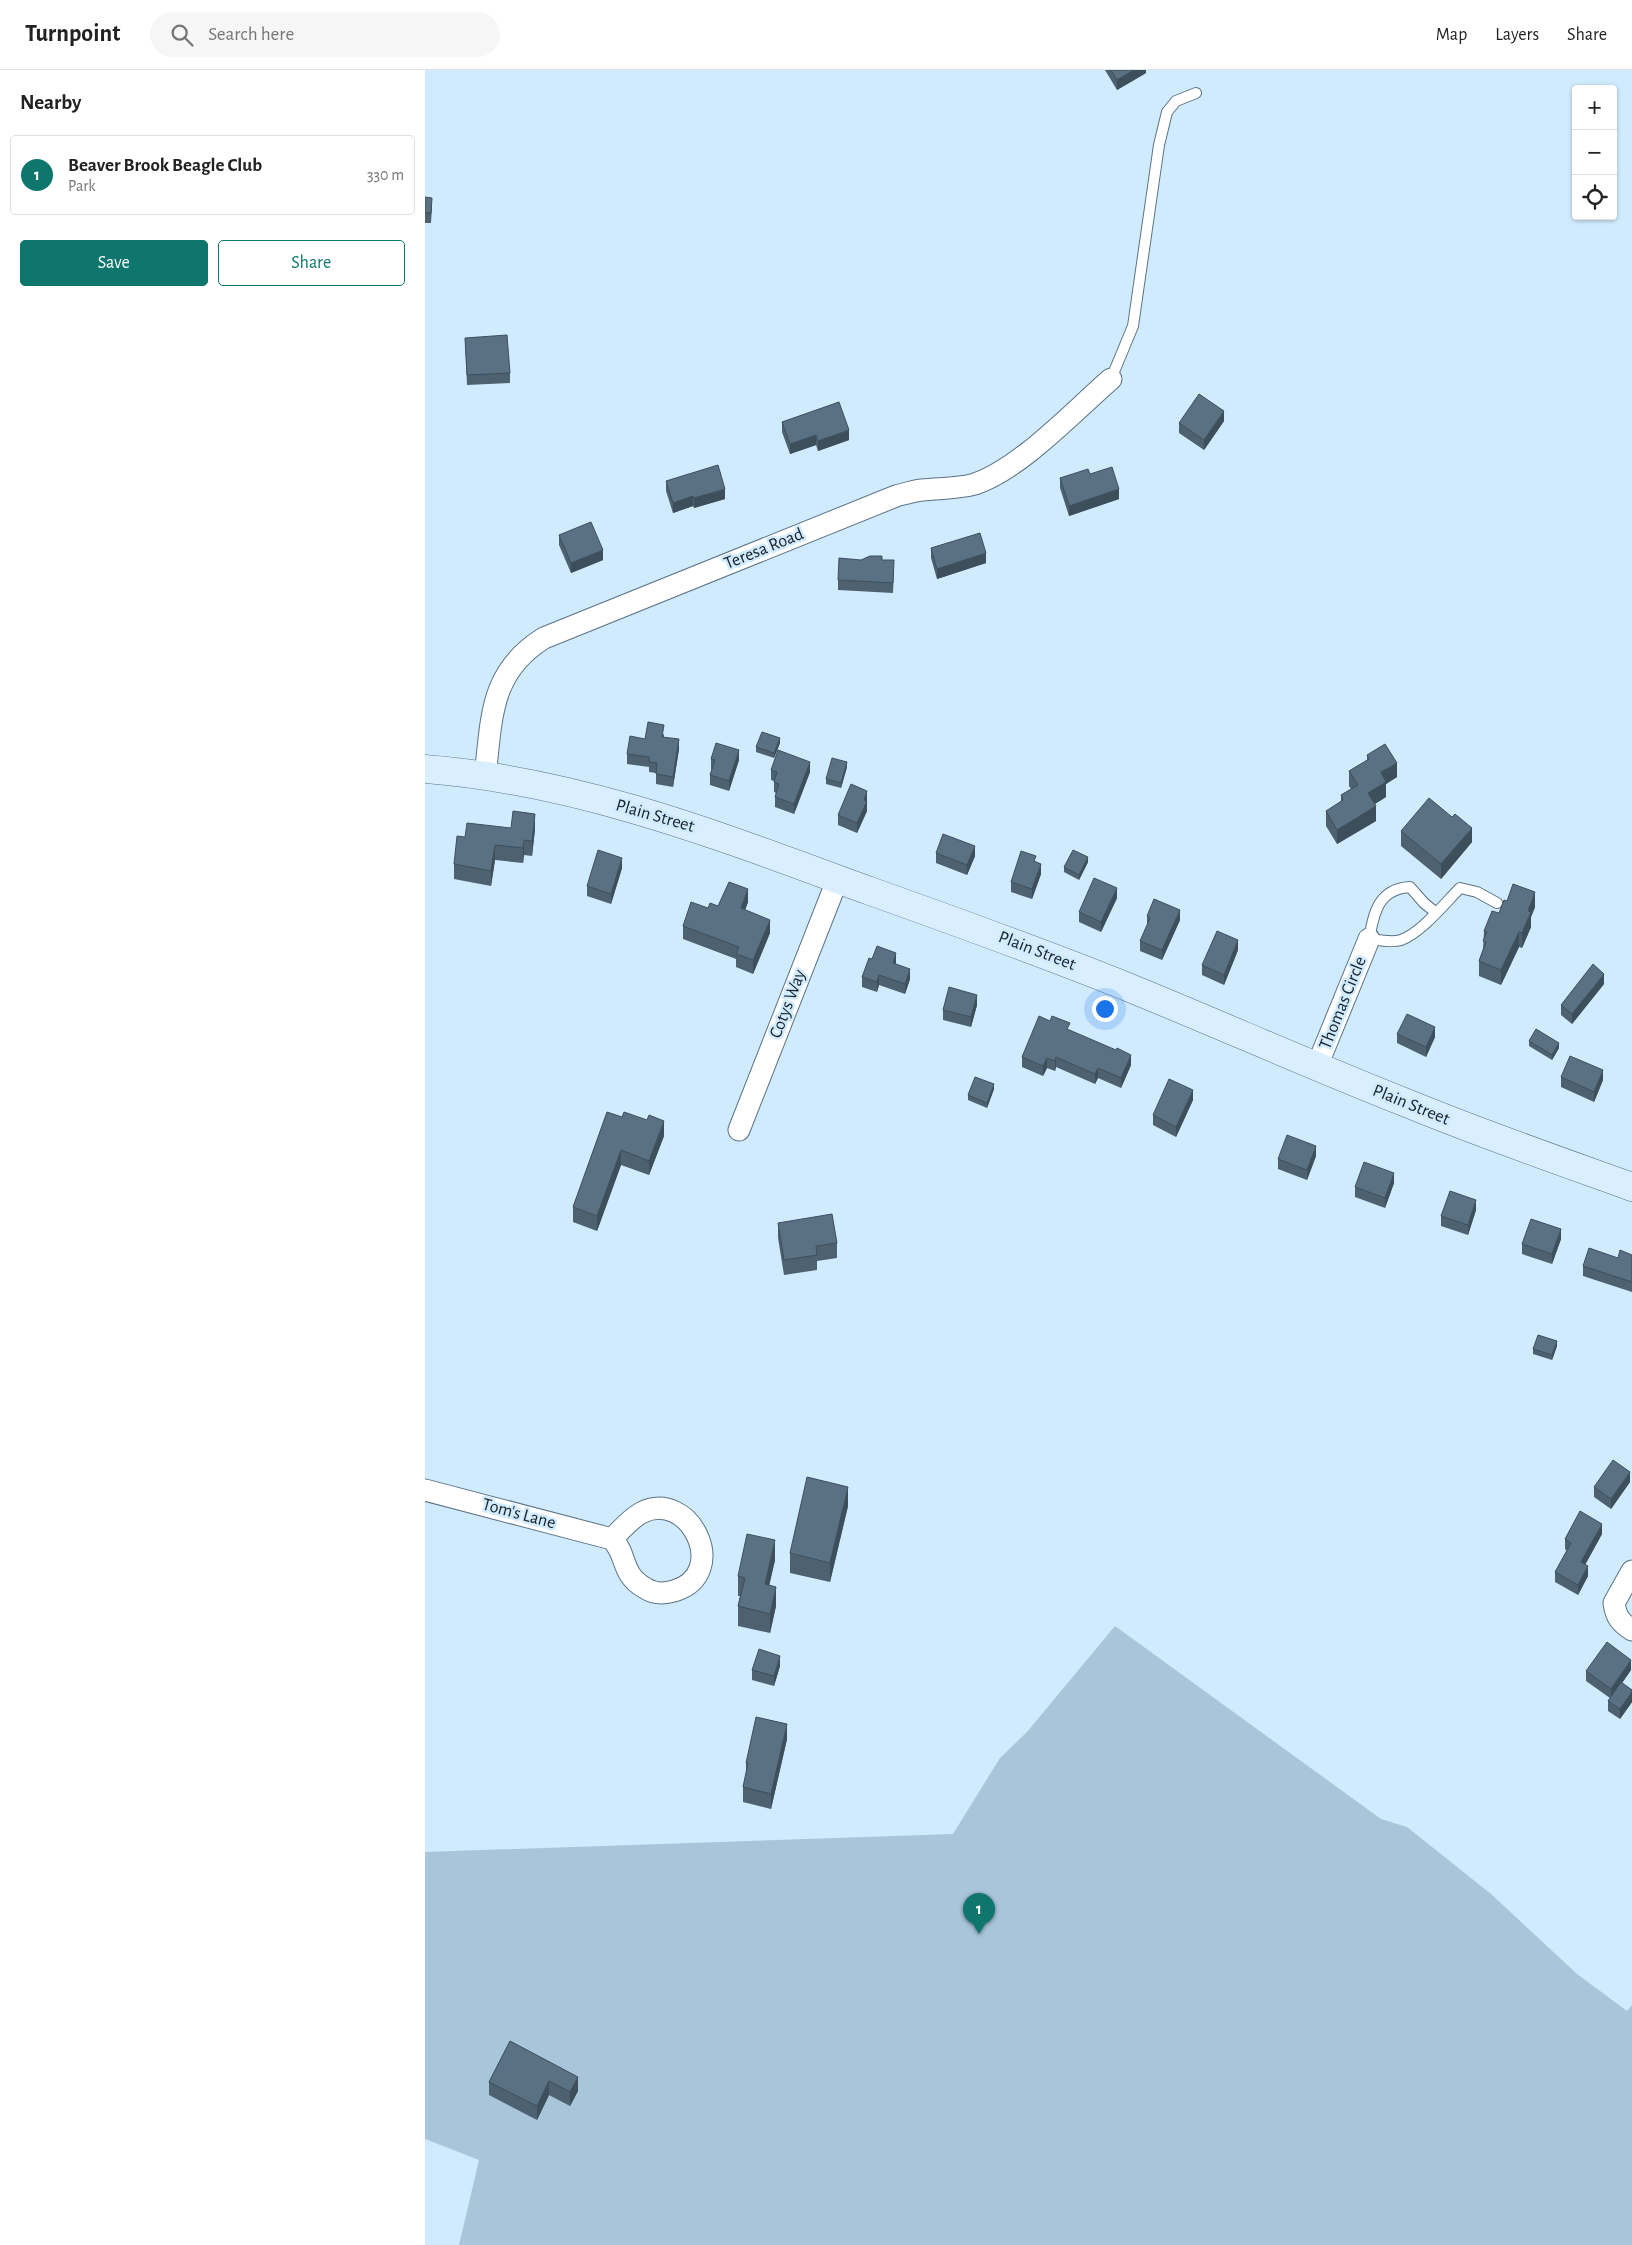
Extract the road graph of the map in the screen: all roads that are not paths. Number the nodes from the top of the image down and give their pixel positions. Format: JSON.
{"nodes":[{"id":1,"x":1196,"y":93,"type":"dead end"},
{"id":2,"x":1111,"y":379,"type":"joint"},
{"id":3,"x":425,"y":769,"type":"edge"},
{"id":4,"x":485,"y":776,"type":"junction"},
{"id":5,"x":838,"y":878,"type":"junction"},
{"id":6,"x":1497,"y":903,"type":"dead end"},
{"id":7,"x":1435,"y":912,"type":"junction"},
{"id":8,"x":1369,"y":939,"type":"junction"},
{"id":9,"x":1317,"y":1066,"type":"junction"},
{"id":10,"x":739,"y":1130,"type":"dead end"},
{"id":11,"x":1632,"y":1187,"type":"edge"},
{"id":12,"x":425,"y":1490,"type":"edge"},
{"id":13,"x":612,"y":1539,"type":"junction"},
{"id":14,"x":1632,"y":1571,"type":"edge"},
{"id":15,"x":1632,"y":1630,"type":"edge"}],
"edges":[{"from":1,"to":2,"type":"lane"},
{"from":2,"to":4,"type":"street","name":"Teresa Road"},
{"from":3,"to":4,"type":"main road","name":"Plain Street"},
{"from":4,"to":5,"type":"main road","name":"Plain Street"},
{"from":5,"to":9,"type":"main road","name":"Plain Street"},
{"from":5,"to":10,"type":"street","name":"Cotys Way"},
{"from":6,"to":7,"type":"lane"},
{"from":7,"to":8,"type":"lane"},
{"from":7,"to":8,"type":"lane"},
{"from":8,"to":9,"type":"street","name":"Thomas Circle"},
{"from":9,"to":11,"type":"main road","name":"Plain Street"},
{"from":12,"to":13,"type":"street","name":"Tom's Lane"},
{"from":13,"to":13,"type":"street"},
{"from":14,"to":15,"type":"street"}]}
